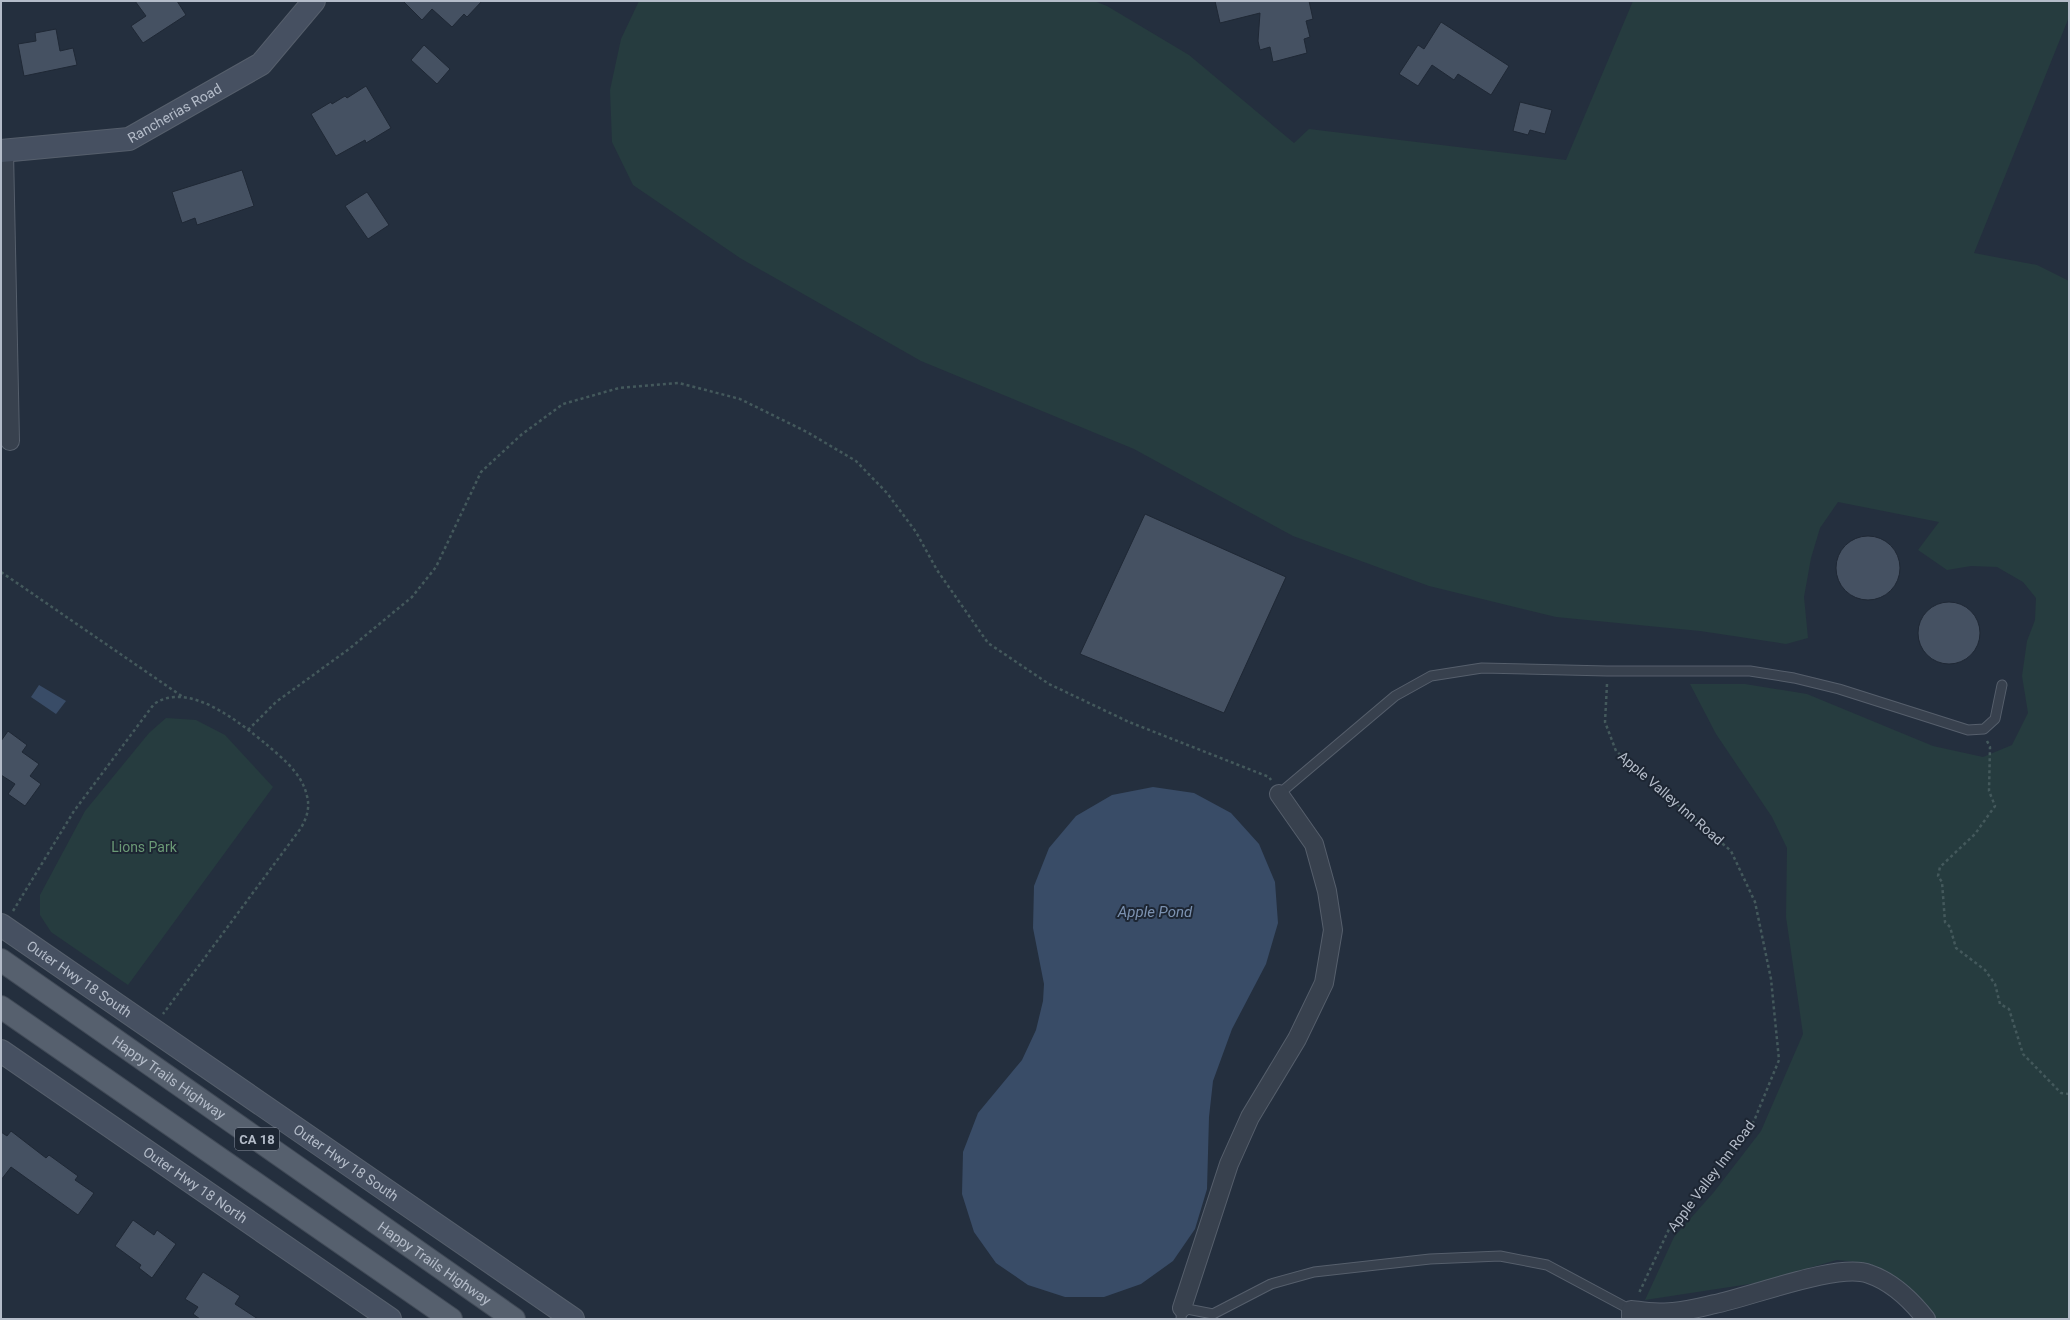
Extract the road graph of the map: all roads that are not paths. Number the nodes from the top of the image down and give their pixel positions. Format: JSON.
{"nodes":[{"id":1,"x":314,"y":1,"type":"edge"},
{"id":2,"x":3,"y":152,"type":"edge"},
{"id":3,"x":10,"y":440,"type":"dead end"},
{"id":4,"x":2002,"y":685,"type":"dead end"},
{"id":5,"x":1279,"y":794,"type":"joint"},
{"id":6,"x":2,"y":926,"type":"edge"},
{"id":7,"x":1,"y":960,"type":"edge"},
{"id":8,"x":1,"y":1007,"type":"edge"},
{"id":9,"x":1,"y":1051,"type":"edge"},
{"id":10,"x":1182,"y":1314,"type":"edge"},
{"id":11,"x":1631,"y":1315,"type":"edge"},
{"id":12,"x":390,"y":1319,"type":"edge"},
{"id":13,"x":451,"y":1319,"type":"edge"},
{"id":14,"x":514,"y":1319,"type":"edge"},
{"id":15,"x":573,"y":1319,"type":"edge"},
{"id":16,"x":1926,"y":1319,"type":"edge"}],
"edges":[{"from":1,"to":2,"type":"street","name":"Rancherias Road"},
{"from":2,"to":3,"type":"street"},
{"from":4,"to":5,"type":"lane"},
{"from":5,"to":10,"type":"street"},
{"from":6,"to":15,"type":"street","name":"Outer Hwy 18 South"},
{"from":7,"to":14,"type":"main road","name":"Happy Trails Highway","number":"CA 18"},
{"from":8,"to":13,"type":"main road","number":"CA 18"},
{"from":9,"to":12,"type":"street","name":"Outer Hwy 18 North"},
{"from":10,"to":11,"type":"lane"},
{"from":11,"to":16,"type":"street"}]}
